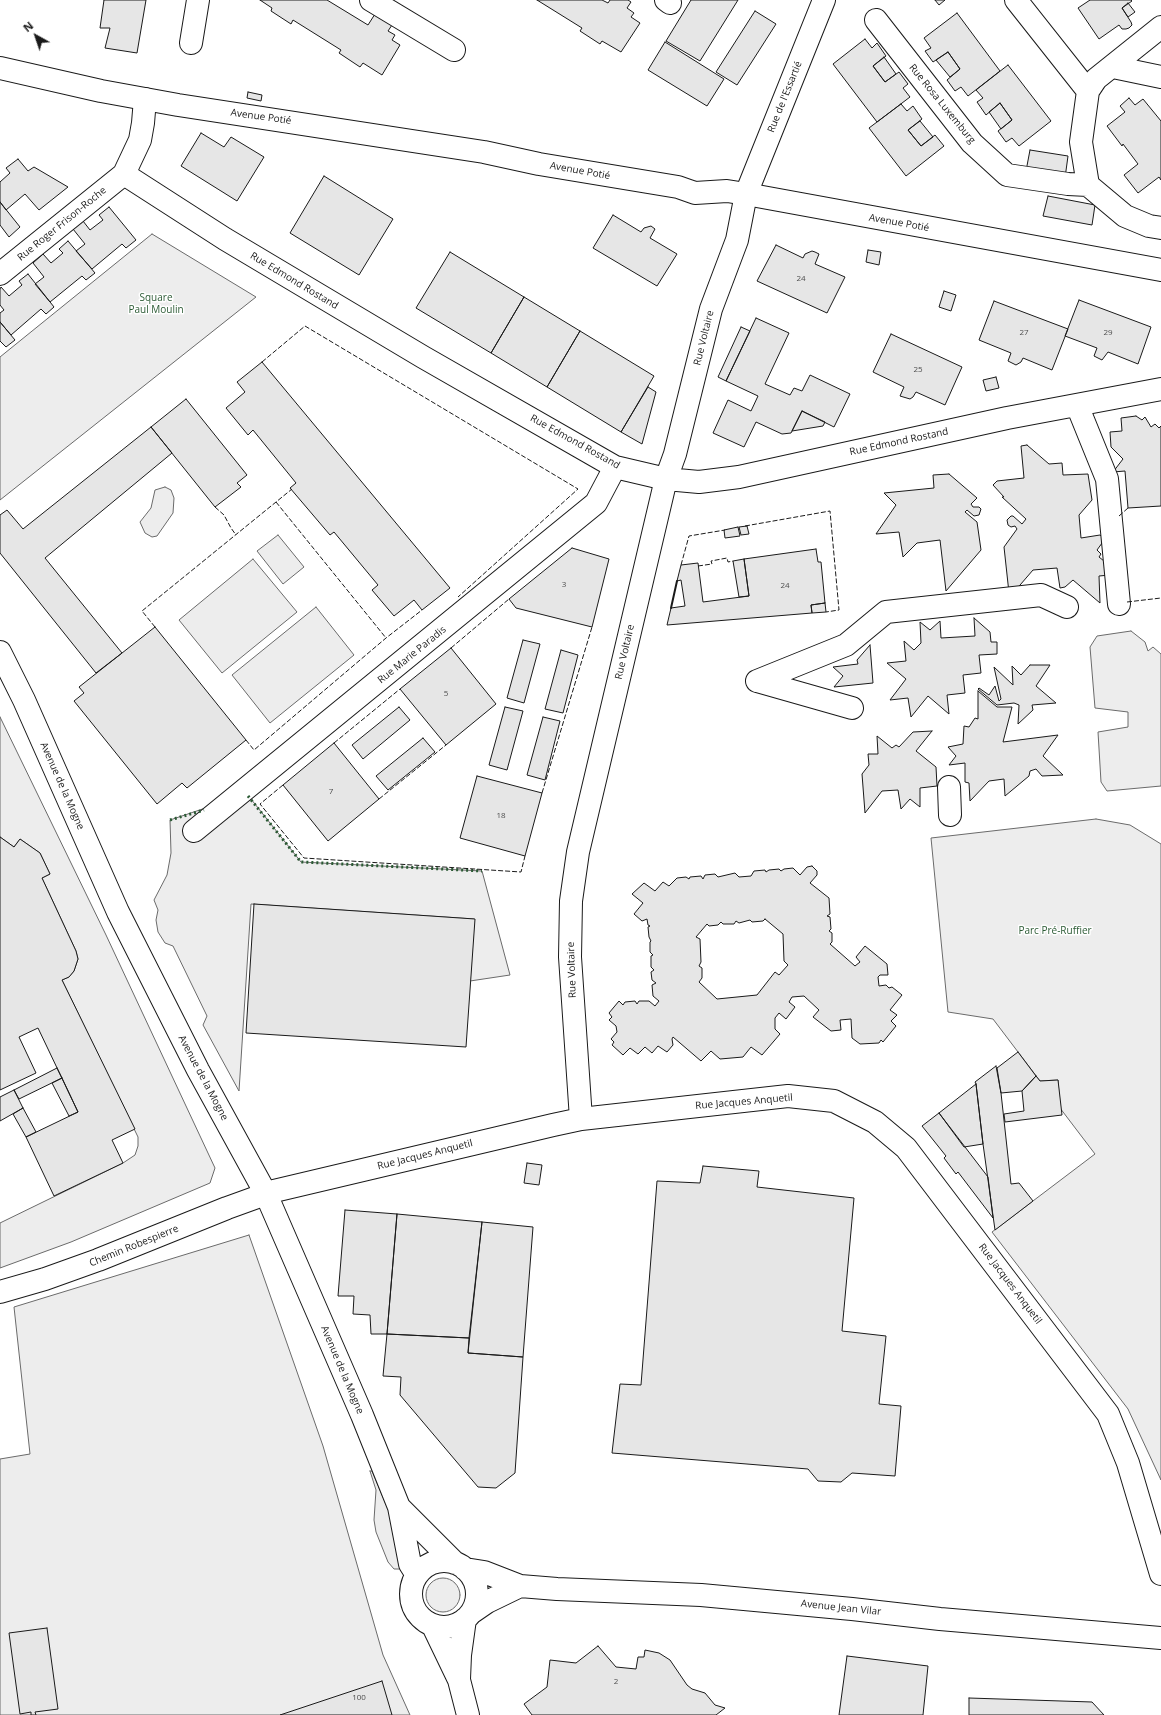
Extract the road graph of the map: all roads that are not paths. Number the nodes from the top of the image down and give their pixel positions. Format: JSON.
{"nodes":[{"id":1,"x":198,"y":0,"type":"edge"},
{"id":2,"x":370,"y":0,"type":"edge"},
{"id":3,"x":824,"y":0,"type":"edge"},
{"id":4,"x":1016,"y":0,"type":"edge"},
{"id":5,"x":876,"y":20,"type":"dead end"},
{"id":6,"x":1161,"y":27,"type":"edge"},
{"id":7,"x":191,"y":43,"type":"dead end"},
{"id":8,"x":454,"y":50,"type":"dead end"},
{"id":9,"x":1113,"y":66,"type":"junction"},
{"id":10,"x":0,"y":68,"type":"edge"},
{"id":11,"x":1161,"y":77,"type":"edge"},
{"id":12,"x":1088,"y":91,"type":"junction"},
{"id":13,"x":145,"y":99,"type":"junction"},
{"id":14,"x":124,"y":174,"type":"junction"},
{"id":15,"x":1088,"y":185,"type":"junction"},
{"id":16,"x":746,"y":194,"type":"junction"},
{"id":17,"x":1161,"y":228,"type":"edge"},
{"id":18,"x":1161,"y":270,"type":"edge"},
{"id":19,"x":0,"y":274,"type":"edge"},
{"id":20,"x":1161,"y":389,"type":"edge"},
{"id":21,"x":1077,"y":405,"type":"junction"},
{"id":22,"x":615,"y":466,"type":"junction"},
{"id":23,"x":666,"y":479,"type":"junction"},
{"id":24,"x":1120,"y":604,"type":"dead end"},
{"id":25,"x":1067,"y":607,"type":"dead end"},
{"id":26,"x":0,"y":652,"type":"edge"},
{"id":27,"x":852,"y":708,"type":"dead end"},
{"id":28,"x":949,"y":787,"type":"dead end"},
{"id":29,"x":950,"y":816,"type":"dead end"},
{"id":30,"x":194,"y":831,"type":"dead end"},
{"id":31,"x":581,"y":1119,"type":"junction"},
{"id":32,"x":266,"y":1194,"type":"junction"},
{"id":33,"x":0,"y":1292,"type":"edge"},
{"id":34,"x":399,"y":1506,"type":"junction"},
{"id":35,"x":460,"y":1566,"type":"junction"},
{"id":36,"x":1161,"y":1574,"type":"edge"},
{"id":37,"x":416,"y":1575,"type":"junction"},
{"id":38,"x":520,"y":1586,"type":"junction"},
{"id":39,"x":468,"y":1616,"type":"junction"},
{"id":40,"x":433,"y":1626,"type":"junction"},
{"id":41,"x":1161,"y":1638,"type":"edge"},
{"id":42,"x":459,"y":1680,"type":"junction"},
{"id":43,"x":468,"y":1715,"type":"edge"}],
"edges":[{"from":1,"to":7,"type":"street"},
{"from":2,"to":8,"type":"street"},
{"from":3,"to":16,"type":"street","name":"Rue de l'Essartié"},
{"from":4,"to":12,"type":"street"},
{"from":5,"to":15,"type":"street","name":"Rue Rosa Luxemburg"},
{"from":6,"to":9,"type":"street"},
{"from":9,"to":11,"type":"street"},
{"from":9,"to":12,"type":"street"},
{"from":10,"to":13,"type":"street","name":"Avenue Potié"},
{"from":12,"to":15,"type":"street"},
{"from":13,"to":14,"type":"street"},
{"from":13,"to":16,"type":"street","name":"Avenue Potié"},
{"from":14,"to":19,"type":"street","name":"Rue Roger Frison-Roche"},
{"from":14,"to":22,"type":"street","name":"Rue Edmond Rostand"},
{"from":15,"to":17,"type":"street"},
{"from":16,"to":18,"type":"street","name":"Avenue Potié"},
{"from":16,"to":23,"type":"street","name":"Rue Voltaire"},
{"from":20,"to":21,"type":"street","name":"Rue Edmond Rostand"},
{"from":21,"to":23,"type":"street","name":"Rue Edmond Rostand"},
{"from":21,"to":24,"type":"street"},
{"from":22,"to":23,"type":"street","name":"Rue Edmond Rostand"},
{"from":22,"to":30,"type":"street","name":"Rue Marie Paradis"},
{"from":23,"to":31,"type":"street","name":"Rue Voltaire"},
{"from":25,"to":27,"type":"street"},
{"from":26,"to":32,"type":"street","name":"Avenue de la Mogne"},
{"from":28,"to":29,"type":"street"},
{"from":31,"to":32,"type":"street","name":"Rue Jacques Anquetil"},
{"from":31,"to":36,"type":"street","name":"Rue Jacques Anquetil"},
{"from":32,"to":33,"type":"street","name":"Chemin Robespierre"},
{"from":32,"to":34,"type":"street","name":"Avenue de la Mogne"},
{"from":34,"to":35,"type":"street","name":"Avenue de la Mogne"},
{"from":34,"to":37,"type":"street","name":"Avenue de la Mogne"},
{"from":35,"to":37,"type":"street"},
{"from":35,"to":38,"type":"street"},
{"from":35,"to":39,"type":"street"},
{"from":37,"to":40,"type":"street"},
{"from":38,"to":39,"type":"street"},
{"from":38,"to":41,"type":"street","name":"Avenue Jean Vilar"},
{"from":39,"to":40,"type":"street"},
{"from":39,"to":42,"type":"street"},
{"from":40,"to":42,"type":"street"},
{"from":42,"to":43,"type":"street"}]}
